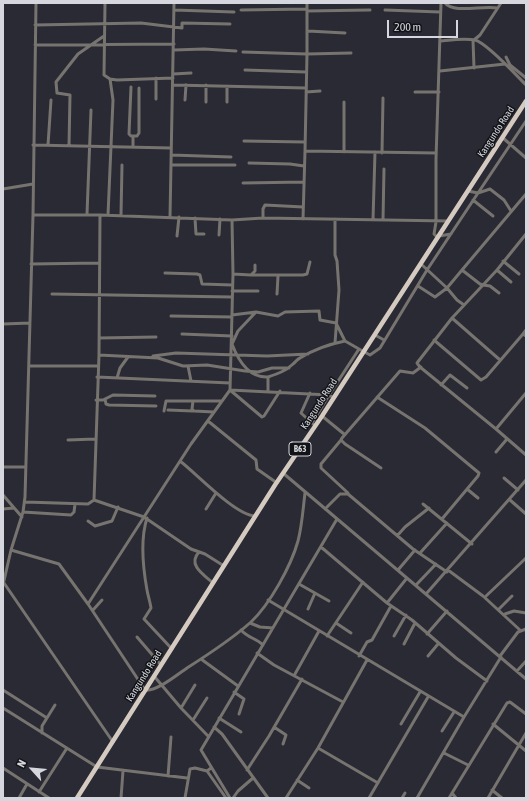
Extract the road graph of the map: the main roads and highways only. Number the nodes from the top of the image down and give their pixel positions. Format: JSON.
{"nodes":[{"id":1,"x":526,"y":102,"type":"edge"},
{"id":2,"x":77,"y":798,"type":"edge"}],
"edges":[{"from":1,"to":2,"type":"highway","name":"Kangundo Road","number":"B63"}]}
